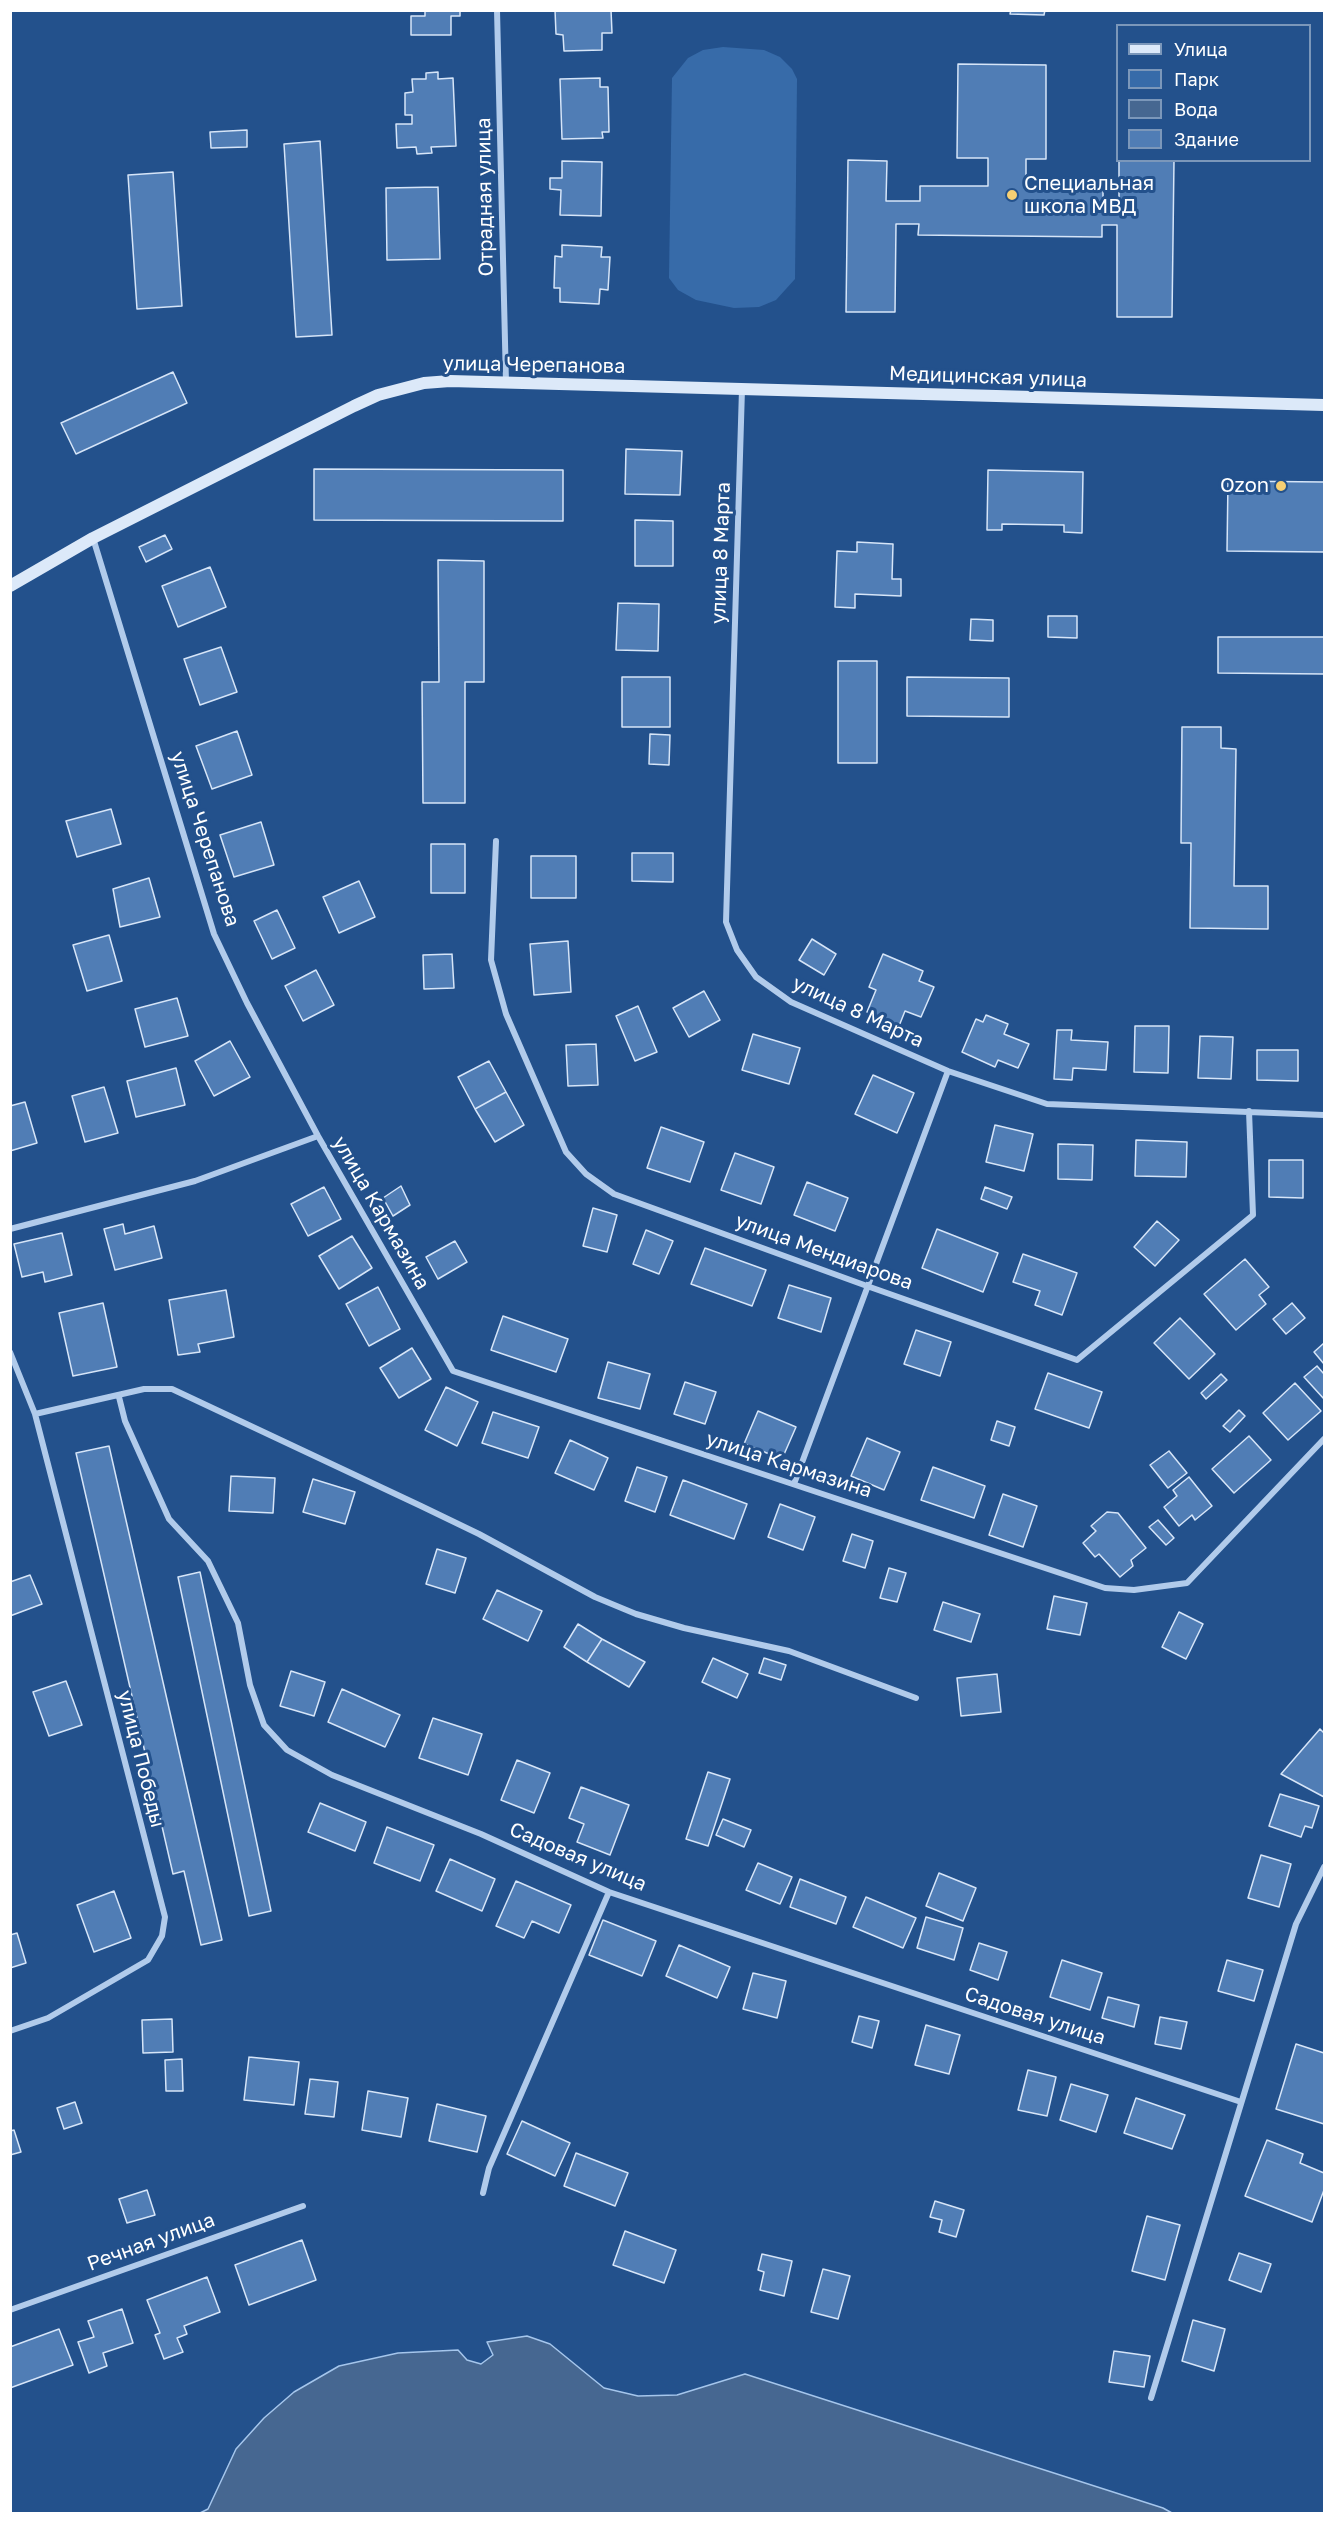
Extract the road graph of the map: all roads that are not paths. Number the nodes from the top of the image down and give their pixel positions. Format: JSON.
{"nodes":[{"id":1,"x":498,"y":10,"type":"edge"},
{"id":2,"x":506,"y":382,"type":"junction"},
{"id":3,"x":651,"y":387,"type":"joint"},
{"id":4,"x":742,"y":389,"type":"junction"},
{"id":5,"x":1324,"y":405,"type":"edge"},
{"id":6,"x":93,"y":538,"type":"junction"},
{"id":7,"x":10,"y":586,"type":"edge"},
{"id":8,"x":496,"y":841,"type":"dead end"},
{"id":9,"x":948,"y":1071,"type":"junction"},
{"id":10,"x":1250,"y":1111,"type":"junction"},
{"id":11,"x":1324,"y":1115,"type":"edge"},
{"id":12,"x":318,"y":1136,"type":"junction"},
{"id":13,"x":10,"y":1229,"type":"edge"},
{"id":14,"x":867,"y":1286,"type":"junction"},
{"id":15,"x":10,"y":1352,"type":"edge"},
{"id":16,"x":119,"y":1397,"type":"junction"},
{"id":17,"x":35,"y":1414,"type":"junction"},
{"id":18,"x":1324,"y":1439,"type":"edge"},
{"id":19,"x":794,"y":1484,"type":"junction"},
{"id":20,"x":916,"y":1698,"type":"dead end"},
{"id":21,"x":1324,"y":1867,"type":"edge"},
{"id":22,"x":609,"y":1892,"type":"junction"},
{"id":23,"x":10,"y":2031,"type":"edge"},
{"id":24,"x":1241,"y":2102,"type":"junction"},
{"id":25,"x":483,"y":2193,"type":"dead end"},
{"id":26,"x":303,"y":2206,"type":"dead end"},
{"id":27,"x":10,"y":2310,"type":"edge"},
{"id":28,"x":1151,"y":2398,"type":"dead end"}],
"edges":[{"from":1,"to":2,"type":"street","name":"Отрадная улица"},
{"from":2,"to":3,"type":"main road","name":"улица Черепанова"},
{"from":2,"to":6,"type":"main road","name":"улица Черепанова"},
{"from":3,"to":4,"type":"main road","name":"Медицинская улица"},
{"from":4,"to":5,"type":"main road","name":"Медицинская улица"},
{"from":4,"to":9,"type":"street","name":"улица 8 Марта"},
{"from":6,"to":7,"type":"main road","name":"улица Черепанова"},
{"from":6,"to":12,"type":"street","name":"улица Черепанова"},
{"from":8,"to":14,"type":"street","name":"улица Мендиарова"},
{"from":9,"to":10,"type":"street","name":"улица 8 Марта"},
{"from":9,"to":14,"type":"street"},
{"from":10,"to":11,"type":"street","name":"улица 8 Марта"},
{"from":10,"to":14,"type":"street","name":"улица Мендиарова"},
{"from":12,"to":13,"type":"street"},
{"from":12,"to":19,"type":"street","name":"улица Кармазина"},
{"from":14,"to":19,"type":"street"},
{"from":15,"to":17,"type":"street","name":"улица Победы"},
{"from":16,"to":17,"type":"street"},
{"from":16,"to":20,"type":"street"},
{"from":16,"to":22,"type":"street","name":"Садовая улица"},
{"from":17,"to":23,"type":"street","name":"улица Победы"},
{"from":18,"to":19,"type":"street","name":"улица Кармазина"},
{"from":21,"to":24,"type":"street"},
{"from":22,"to":24,"type":"street","name":"Садовая улица"},
{"from":22,"to":25,"type":"street"},
{"from":24,"to":28,"type":"street"},
{"from":26,"to":27,"type":"street","name":"Речная улица"}]}
